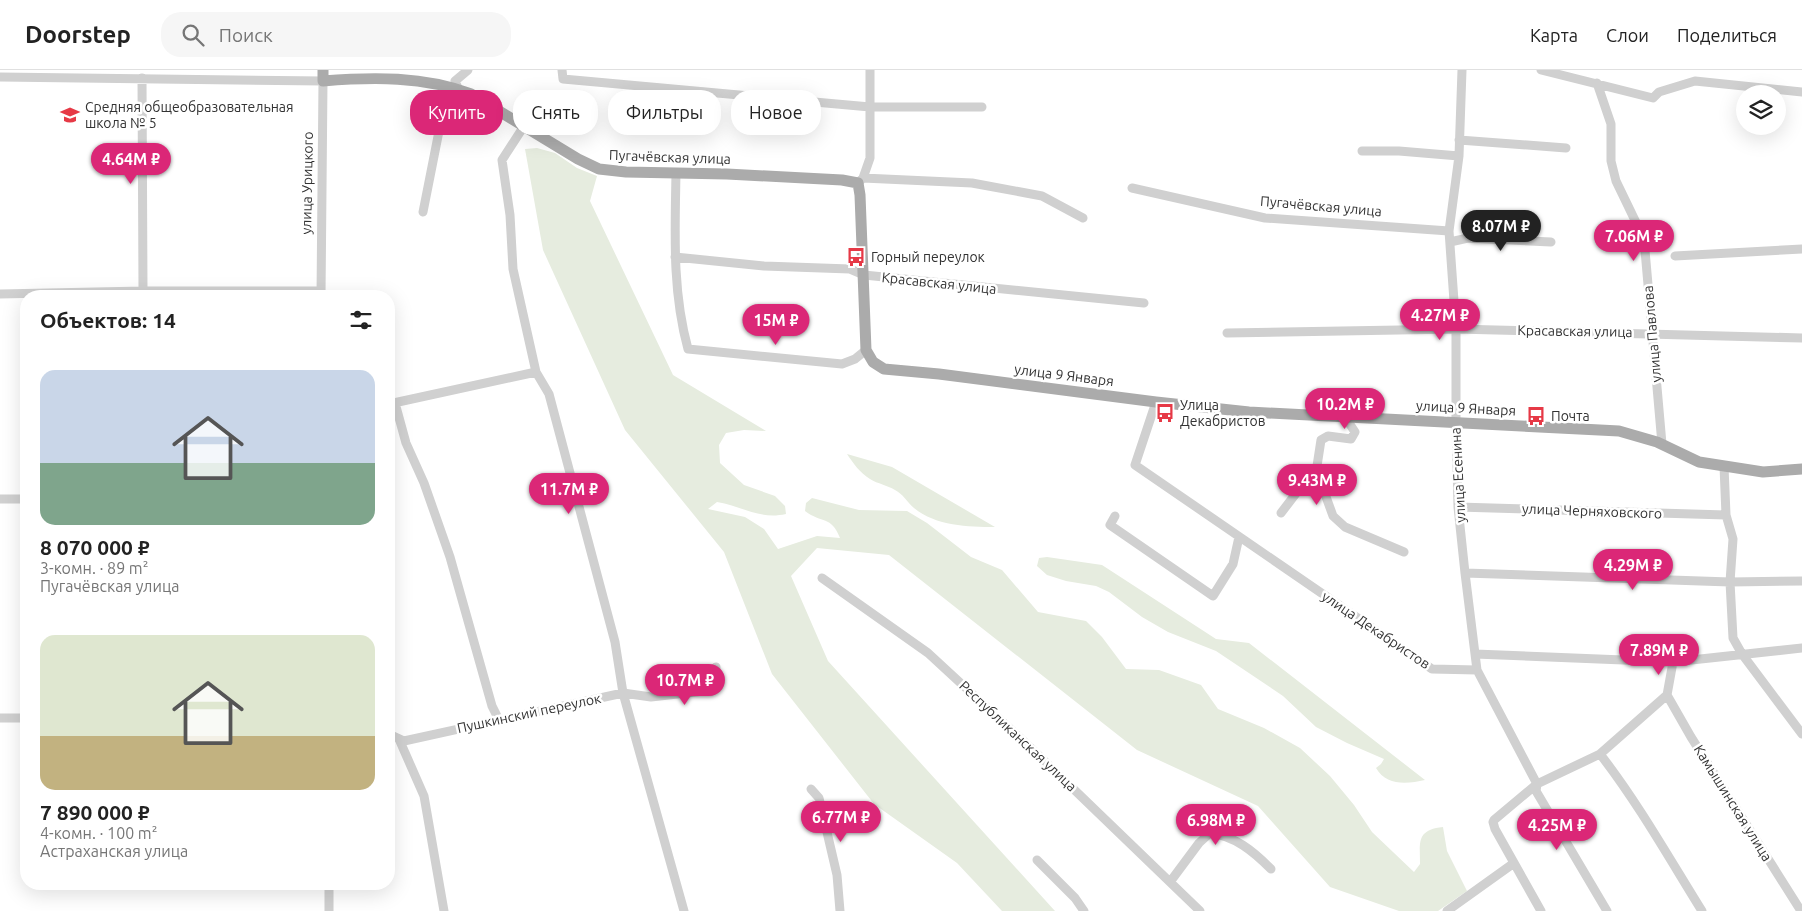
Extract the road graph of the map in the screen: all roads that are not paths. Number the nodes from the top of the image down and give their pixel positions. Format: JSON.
{"nodes":[{"id":1,"x":468,"y":70,"type":"edge"},
{"id":2,"x":870,"y":70,"type":"edge"},
{"id":3,"x":1461,"y":70,"type":"edge"},
{"id":4,"x":1541,"y":70,"type":"edge"},
{"id":5,"x":562,"y":74,"type":"edge"},
{"id":6,"x":323,"y":75,"type":"edge"},
{"id":7,"x":0,"y":77,"type":"edge"},
{"id":8,"x":142,"y":78,"type":"junction"},
{"id":9,"x":1597,"y":83,"type":"junction"},
{"id":10,"x":459,"y":90,"type":"joint"},
{"id":11,"x":1802,"y":92,"type":"edge"},
{"id":12,"x":870,"y":107,"type":"junction"},
{"id":13,"x":982,"y":107,"type":"dead end"},
{"id":14,"x":438,"y":135,"type":"edge"},
{"id":15,"x":518,"y":135,"type":"edge"},
{"id":16,"x":539,"y":135,"type":"edge"},
{"id":17,"x":1459,"y":140,"type":"junction"},
{"id":18,"x":1566,"y":148,"type":"dead end"},
{"id":19,"x":1362,"y":151,"type":"dead end"},
{"id":20,"x":1459,"y":156,"type":"junction"},
{"id":21,"x":676,"y":173,"type":"junction"},
{"id":22,"x":860,"y":181,"type":"junction"},
{"id":23,"x":1132,"y":188,"type":"dead end"},
{"id":24,"x":423,"y":212,"type":"dead end"},
{"id":25,"x":1083,"y":218,"type":"dead end"},
{"id":26,"x":1449,"y":231,"type":"junction"},
{"id":27,"x":1450,"y":242,"type":"junction"},
{"id":28,"x":1551,"y":242,"type":"dead end"},
{"id":29,"x":1802,"y":249,"type":"edge"},
{"id":30,"x":675,"y":256,"type":"junction"},
{"id":31,"x":1675,"y":256,"type":"dead end"},
{"id":32,"x":864,"y":275,"type":"junction"},
{"id":33,"x":143,"y":290,"type":"edge"},
{"id":34,"x":321,"y":290,"type":"edge"},
{"id":35,"x":0,"y":294,"type":"edge"},
{"id":36,"x":20,"y":294,"type":"edge"},
{"id":37,"x":1144,"y":303,"type":"dead end"},
{"id":38,"x":1456,"y":329,"type":"junction"},
{"id":39,"x":1227,"y":332,"type":"dead end"},
{"id":40,"x":1652,"y":333,"type":"junction"},
{"id":41,"x":1802,"y":338,"type":"edge"},
{"id":42,"x":866,"y":350,"type":"junction"},
{"id":43,"x":536,"y":372,"type":"junction"},
{"id":44,"x":395,"y":402,"type":"edge"},
{"id":45,"x":1156,"y":402,"type":"junction"},
{"id":46,"x":395,"y":412,"type":"edge"},
{"id":47,"x":1345,"y":417,"type":"junction"},
{"id":48,"x":1456,"y":423,"type":"junction"},
{"id":49,"x":1662,"y":444,"type":"junction"},
{"id":50,"x":1317,"y":466,"type":"junction"},
{"id":51,"x":1724,"y":466,"type":"junction"},
{"id":52,"x":1802,"y":469,"type":"edge"},
{"id":53,"x":0,"y":499,"type":"edge"},
{"id":54,"x":20,"y":499,"type":"edge"},
{"id":55,"x":1458,"y":507,"type":"junction"},
{"id":56,"x":1281,"y":513,"type":"dead end"},
{"id":57,"x":1115,"y":516,"type":"dead end"},
{"id":58,"x":1726,"y":516,"type":"junction"},
{"id":59,"x":1239,"y":537,"type":"junction"},
{"id":60,"x":1404,"y":552,"type":"dead end"},
{"id":61,"x":1465,"y":573,"type":"junction"},
{"id":62,"x":822,"y":578,"type":"dead end"},
{"id":63,"x":1802,"y":581,"type":"edge"},
{"id":64,"x":1730,"y":582,"type":"junction"},
{"id":65,"x":1802,"y":648,"type":"edge"},
{"id":66,"x":1475,"y":654,"type":"junction"},
{"id":67,"x":1742,"y":654,"type":"junction"},
{"id":68,"x":1674,"y":662,"type":"junction"},
{"id":69,"x":716,"y":667,"type":"dead end"},
{"id":70,"x":1477,"y":670,"type":"junction"},
{"id":71,"x":624,"y":693,"type":"junction"},
{"id":72,"x":1667,"y":695,"type":"junction"},
{"id":73,"x":0,"y":718,"type":"edge"},
{"id":74,"x":20,"y":718,"type":"edge"},
{"id":75,"x":499,"y":720,"type":"junction"},
{"id":76,"x":1802,"y":734,"type":"edge"},
{"id":77,"x":395,"y":736,"type":"edge"},
{"id":78,"x":399,"y":738,"type":"junction"},
{"id":79,"x":1600,"y":754,"type":"junction"},
{"id":80,"x":1537,"y":784,"type":"junction"},
{"id":81,"x":811,"y":789,"type":"dead end"},
{"id":82,"x":1037,"y":860,"type":"dead end"},
{"id":83,"x":1514,"y":863,"type":"junction"},
{"id":84,"x":1271,"y":869,"type":"dead end"},
{"id":85,"x":1170,"y":882,"type":"junction"},
{"id":86,"x":329,"y":890,"type":"edge"},
{"id":87,"x":330,"y":911,"type":"edge"},
{"id":88,"x":444,"y":911,"type":"edge"},
{"id":89,"x":684,"y":911,"type":"edge"},
{"id":90,"x":840,"y":911,"type":"edge"},
{"id":91,"x":1084,"y":911,"type":"edge"},
{"id":92,"x":1200,"y":911,"type":"edge"},
{"id":93,"x":1447,"y":911,"type":"edge"},
{"id":94,"x":1541,"y":911,"type":"edge"},
{"id":95,"x":1607,"y":911,"type":"edge"},
{"id":96,"x":1702,"y":911,"type":"edge"},
{"id":97,"x":1801,"y":911,"type":"edge"}],
"edges":[{"from":1,"to":10,"type":"street"},
{"from":2,"to":12,"type":"street"},
{"from":3,"to":17,"type":"street","name":"улица Есенина"},
{"from":4,"to":9,"type":"street"},
{"from":5,"to":12,"type":"street"},
{"from":6,"to":8,"type":"street","name":"Пугачёвская улица"},
{"from":6,"to":10,"type":"main road","name":"Пугачёвская улица"},
{"from":6,"to":34,"type":"street","name":"улица Урицкого"},
{"from":7,"to":8,"type":"street","name":"Пугачёвская улица"},
{"from":8,"to":33,"type":"street"},
{"from":9,"to":11,"type":"street"},
{"from":9,"to":40,"type":"street","name":"улица Павлова"},
{"from":12,"to":13,"type":"street"},
{"from":12,"to":22,"type":"street"},
{"from":14,"to":24,"type":"street"},
{"from":15,"to":43,"type":"street"},
{"from":16,"to":21,"type":"main road","name":"Пугачёвская улица"},
{"from":17,"to":18,"type":"street"},
{"from":17,"to":20,"type":"street","name":"улица Есенина"},
{"from":19,"to":20,"type":"street"},
{"from":20,"to":26,"type":"street","name":"улица Есенина"},
{"from":21,"to":22,"type":"main road","name":"Пугачёвская улица"},
{"from":21,"to":30,"type":"street"},
{"from":22,"to":25,"type":"street","name":"Пугачёвская улица"},
{"from":22,"to":32,"type":"main road"},
{"from":23,"to":26,"type":"street","name":"Пугачёвская улица"},
{"from":26,"to":27,"type":"street","name":"улица Есенина"},
{"from":27,"to":28,"type":"street"},
{"from":27,"to":38,"type":"street","name":"улица Есенина"},
{"from":29,"to":31,"type":"street"},
{"from":30,"to":32,"type":"street","name":"Красавская улица"},
{"from":30,"to":42,"type":"street"},
{"from":32,"to":37,"type":"street","name":"Красавская улица"},
{"from":32,"to":42,"type":"main road"},
{"from":35,"to":36,"type":"street"},
{"from":38,"to":39,"type":"street","name":"Красавская улица"},
{"from":38,"to":40,"type":"street","name":"Красавская улица"},
{"from":38,"to":48,"type":"street","name":"улица Есенина"},
{"from":40,"to":41,"type":"street","name":"Красавская улица"},
{"from":40,"to":49,"type":"street","name":"улица Павлова"},
{"from":42,"to":45,"type":"main road","name":"улица 9 Января"},
{"from":43,"to":44,"type":"street"},
{"from":43,"to":71,"type":"street"},
{"from":45,"to":47,"type":"main road","name":"улица 9 Января"},
{"from":45,"to":59,"type":"street","name":"улица Декабристов"},
{"from":46,"to":75,"type":"street"},
{"from":47,"to":48,"type":"main road","name":"улица 9 Января"},
{"from":47,"to":50,"type":"street"},
{"from":48,"to":49,"type":"main road","name":"улица 9 Января"},
{"from":48,"to":55,"type":"street","name":"улица Есенина"},
{"from":49,"to":51,"type":"main road","name":"улица 9 Января"},
{"from":50,"to":56,"type":"street"},
{"from":50,"to":60,"type":"street"},
{"from":51,"to":52,"type":"main road","name":"улица 9 Января"},
{"from":51,"to":58,"type":"street"},
{"from":53,"to":54,"type":"street"},
{"from":55,"to":58,"type":"street","name":"улица Черняховского"},
{"from":55,"to":61,"type":"street","name":"улица Есенина"},
{"from":57,"to":59,"type":"street"},
{"from":58,"to":64,"type":"street"},
{"from":59,"to":70,"type":"street","name":"улица Декабристов"},
{"from":61,"to":64,"type":"street"},
{"from":61,"to":66,"type":"street","name":"улица Есенина"},
{"from":62,"to":85,"type":"street","name":"Республиканская улица"},
{"from":63,"to":64,"type":"street"},
{"from":64,"to":67,"type":"street"},
{"from":65,"to":67,"type":"street"},
{"from":66,"to":68,"type":"street"},
{"from":66,"to":70,"type":"street","name":"улица Есенина"},
{"from":67,"to":68,"type":"street"},
{"from":67,"to":76,"type":"street"},
{"from":68,"to":72,"type":"street"},
{"from":69,"to":71,"type":"street","name":"Пушкинский переулок"},
{"from":70,"to":80,"type":"street"},
{"from":71,"to":75,"type":"street","name":"Пушкинский переулок"},
{"from":71,"to":89,"type":"street"},
{"from":72,"to":79,"type":"street"},
{"from":72,"to":97,"type":"street","name":"Камышинская улица"},
{"from":73,"to":74,"type":"street"},
{"from":75,"to":78,"type":"street","name":"Пушкинский переулок"},
{"from":77,"to":78,"type":"street","name":"Пушкинский переулок"},
{"from":78,"to":88,"type":"street"},
{"from":79,"to":80,"type":"street"},
{"from":79,"to":96,"type":"street"},
{"from":80,"to":83,"type":"street"},
{"from":80,"to":95,"type":"street"},
{"from":81,"to":90,"type":"street"},
{"from":82,"to":91,"type":"street"},
{"from":83,"to":93,"type":"street"},
{"from":83,"to":94,"type":"street"},
{"from":84,"to":85,"type":"street"},
{"from":85,"to":92,"type":"street","name":"Республиканская улица"},
{"from":86,"to":87,"type":"street"}]}
